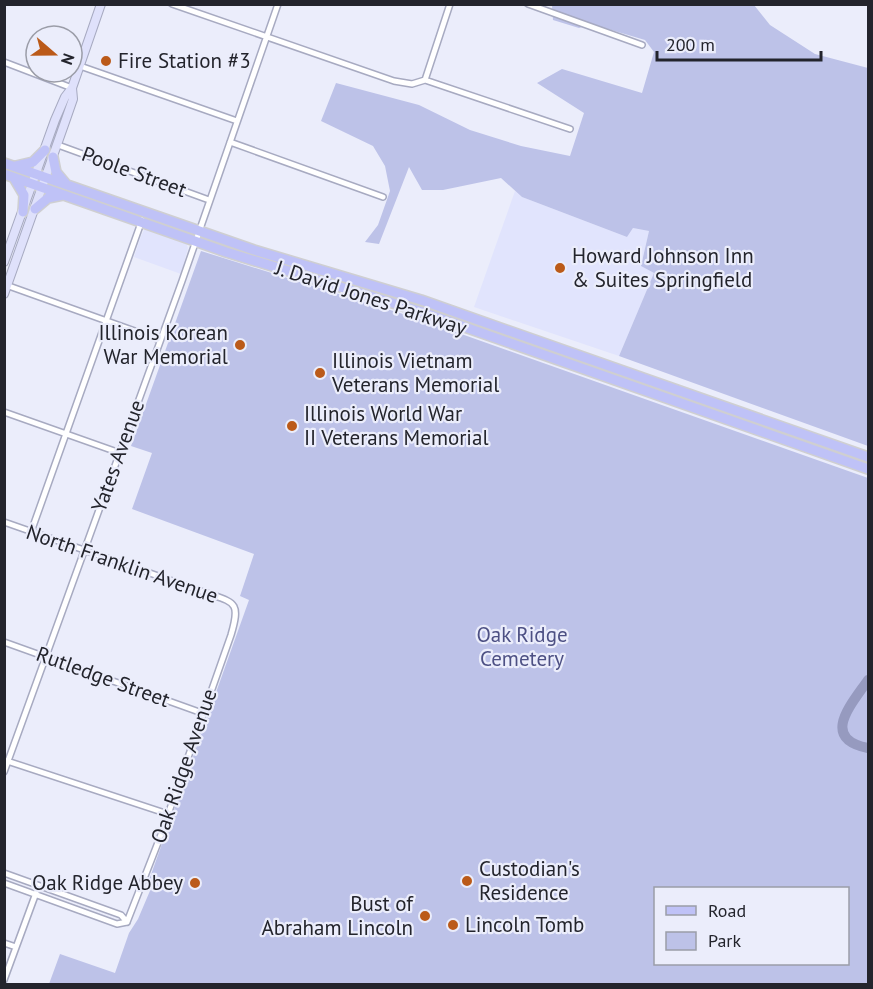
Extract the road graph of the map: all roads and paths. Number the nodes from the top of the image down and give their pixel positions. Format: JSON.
{"nodes":[{"id":1,"x":101,"y":4,"type":"edge"},
{"id":2,"x":172,"y":4,"type":"edge"},
{"id":3,"x":278,"y":4,"type":"edge"},
{"id":4,"x":450,"y":4,"type":"edge"},
{"id":5,"x":528,"y":4,"type":"edge"},
{"id":6,"x":267,"y":37,"type":"junction"},
{"id":7,"x":642,"y":45,"type":"dead end"},
{"id":8,"x":84,"y":54,"type":"edge"},
{"id":9,"x":4,"y":62,"type":"edge"},
{"id":10,"x":84,"y":67,"type":"edge"},
{"id":11,"x":425,"y":80,"type":"junction"},
{"id":12,"x":73,"y":84,"type":"edge"},
{"id":13,"x":72,"y":88,"type":"junction"},
{"id":14,"x":237,"y":121,"type":"junction"},
{"id":15,"x":570,"y":129,"type":"dead end"},
{"id":16,"x":230,"y":142,"type":"junction"},
{"id":17,"x":57,"y":145,"type":"junction"},
{"id":18,"x":45,"y":150,"type":"junction"},
{"id":19,"x":53,"y":157,"type":"junction"},
{"id":20,"x":9,"y":164,"type":"edge"},
{"id":21,"x":4,"y":174,"type":"edge"},
{"id":22,"x":41,"y":176,"type":"junction"},
{"id":23,"x":14,"y":178,"type":"junction"},
{"id":24,"x":38,"y":186,"type":"junction"},
{"id":25,"x":66,"y":190,"type":"junction"},
{"id":26,"x":383,"y":197,"type":"dead end"},
{"id":27,"x":209,"y":200,"type":"junction"},
{"id":28,"x":35,"y":208,"type":"junction"},
{"id":29,"x":23,"y":212,"type":"junction"},
{"id":30,"x":143,"y":217,"type":"junction"},
{"id":31,"x":197,"y":236,"type":"junction"},
{"id":32,"x":4,"y":262,"type":"edge"},
{"id":33,"x":6,"y":288,"type":"edge"},
{"id":34,"x":106,"y":321,"type":"junction"},
{"id":35,"x":160,"y":340,"type":"junction"},
{"id":36,"x":4,"y":412,"type":"edge"},
{"id":37,"x":66,"y":434,"type":"junction"},
{"id":38,"x":120,"y":453,"type":"junction"},
{"id":39,"x":868,"y":457,"type":"edge"},
{"id":40,"x":868,"y":469,"type":"edge"},
{"id":41,"x":4,"y":522,"type":"edge"},
{"id":42,"x":31,"y":532,"type":"junction"},
{"id":43,"x":84,"y":550,"type":"junction"},
{"id":44,"x":236,"y":609,"type":"joint"},
{"id":45,"x":4,"y":642,"type":"edge"},
{"id":46,"x":46,"y":657,"type":"junction"},
{"id":47,"x":202,"y":713,"type":"junction"},
{"id":48,"x":6,"y":760,"type":"edge"},
{"id":49,"x":4,"y":772,"type":"edge"},
{"id":50,"x":168,"y":814,"type":"junction"},
{"id":51,"x":4,"y":873,"type":"edge"},
{"id":52,"x":4,"y":883,"type":"edge"},
{"id":53,"x":38,"y":885,"type":"junction"},
{"id":54,"x":35,"y":894,"type":"junction"},
{"id":55,"x":128,"y":922,"type":"junction"},
{"id":56,"x":4,"y":943,"type":"edge"},
{"id":57,"x":16,"y":947,"type":"junction"},
{"id":58,"x":4,"y":980,"type":"edge"}],
"edges":[{"from":1,"to":8,"type":"main road"},
{"from":2,"to":6,"type":"street"},
{"from":3,"to":6,"type":"street","name":"Yates Avenue"},
{"from":4,"to":11,"type":"street"},
{"from":5,"to":7,"type":"street"},
{"from":6,"to":11,"type":"street"},
{"from":6,"to":14,"type":"street","name":"Yates Avenue"},
{"from":9,"to":13,"type":"street"},
{"from":10,"to":14,"type":"street"},
{"from":11,"to":15,"type":"street"},
{"from":12,"to":13,"type":"main road"},
{"from":13,"to":17,"type":"main road"},
{"from":13,"to":18,"type":"main road"},
{"from":14,"to":16,"type":"street","name":"Yates Avenue"},
{"from":16,"to":26,"type":"street"},
{"from":16,"to":27,"type":"street","name":"Yates Avenue"},
{"from":17,"to":19,"type":"main road"},
{"from":17,"to":27,"type":"street","name":"Poole Street"},
{"from":18,"to":20,"type":"main road"},
{"from":18,"to":22,"type":"main road"},
{"from":19,"to":22,"type":"main road"},
{"from":19,"to":25,"type":"main road"},
{"from":20,"to":22,"type":"main road","name":"J. David Jones Parkway"},
{"from":21,"to":23,"type":"main road","name":"J. David Jones Parkway"},
{"from":22,"to":24,"type":"main road"},
{"from":22,"to":25,"type":"main road","name":"J. David Jones Parkway"},
{"from":23,"to":24,"type":"main road","name":"J. David Jones Parkway"},
{"from":23,"to":29,"type":"main road"},
{"from":24,"to":25,"type":"main road","name":"J. David Jones Parkway"},
{"from":24,"to":28,"type":"main road"},
{"from":24,"to":29,"type":"main road"},
{"from":25,"to":28,"type":"main road"},
{"from":25,"to":30,"type":"main road","name":"J. David Jones Parkway"},
{"from":27,"to":31,"type":"street","name":"Yates Avenue"},
{"from":28,"to":33,"type":"main road"},
{"from":29,"to":32,"type":"main road"},
{"from":30,"to":31,"type":"main road","name":"J. David Jones Parkway"},
{"from":30,"to":34,"type":"street"},
{"from":31,"to":35,"type":"street","name":"Yates Avenue"},
{"from":31,"to":39,"type":"main road","name":"J. David Jones Parkway"},
{"from":31,"to":40,"type":"main road","name":"J. David Jones Parkway"},
{"from":33,"to":34,"type":"street"},
{"from":34,"to":35,"type":"street"},
{"from":34,"to":37,"type":"street"},
{"from":35,"to":38,"type":"street","name":"Yates Avenue"},
{"from":36,"to":37,"type":"street"},
{"from":37,"to":38,"type":"street"},
{"from":37,"to":42,"type":"street"},
{"from":38,"to":43,"type":"street","name":"Yates Avenue"},
{"from":41,"to":42,"type":"street","name":"North Franklin Avenue"},
{"from":42,"to":43,"type":"street","name":"North Franklin Avenue"},
{"from":43,"to":44,"type":"street","name":"North Franklin Avenue"},
{"from":43,"to":46,"type":"street","name":"Yates Avenue"},
{"from":44,"to":47,"type":"street","name":"Oak Ridge Avenue"},
{"from":45,"to":46,"type":"street","name":"Rutledge Street"},
{"from":46,"to":47,"type":"street","name":"Rutledge Street"},
{"from":46,"to":48,"type":"street","name":"Yates Avenue"},
{"from":47,"to":50,"type":"street","name":"Oak Ridge Avenue"},
{"from":48,"to":49,"type":"street","name":"Yates Avenue"},
{"from":48,"to":50,"type":"street"},
{"from":50,"to":55,"type":"street","name":"Oak Ridge Avenue"},
{"from":51,"to":53,"type":"street"},
{"from":52,"to":54,"type":"street"},
{"from":53,"to":54,"type":"street"},
{"from":53,"to":55,"type":"street"},
{"from":54,"to":55,"type":"street"},
{"from":54,"to":57,"type":"street"},
{"from":56,"to":57,"type":"street"},
{"from":57,"to":58,"type":"street"}]}
